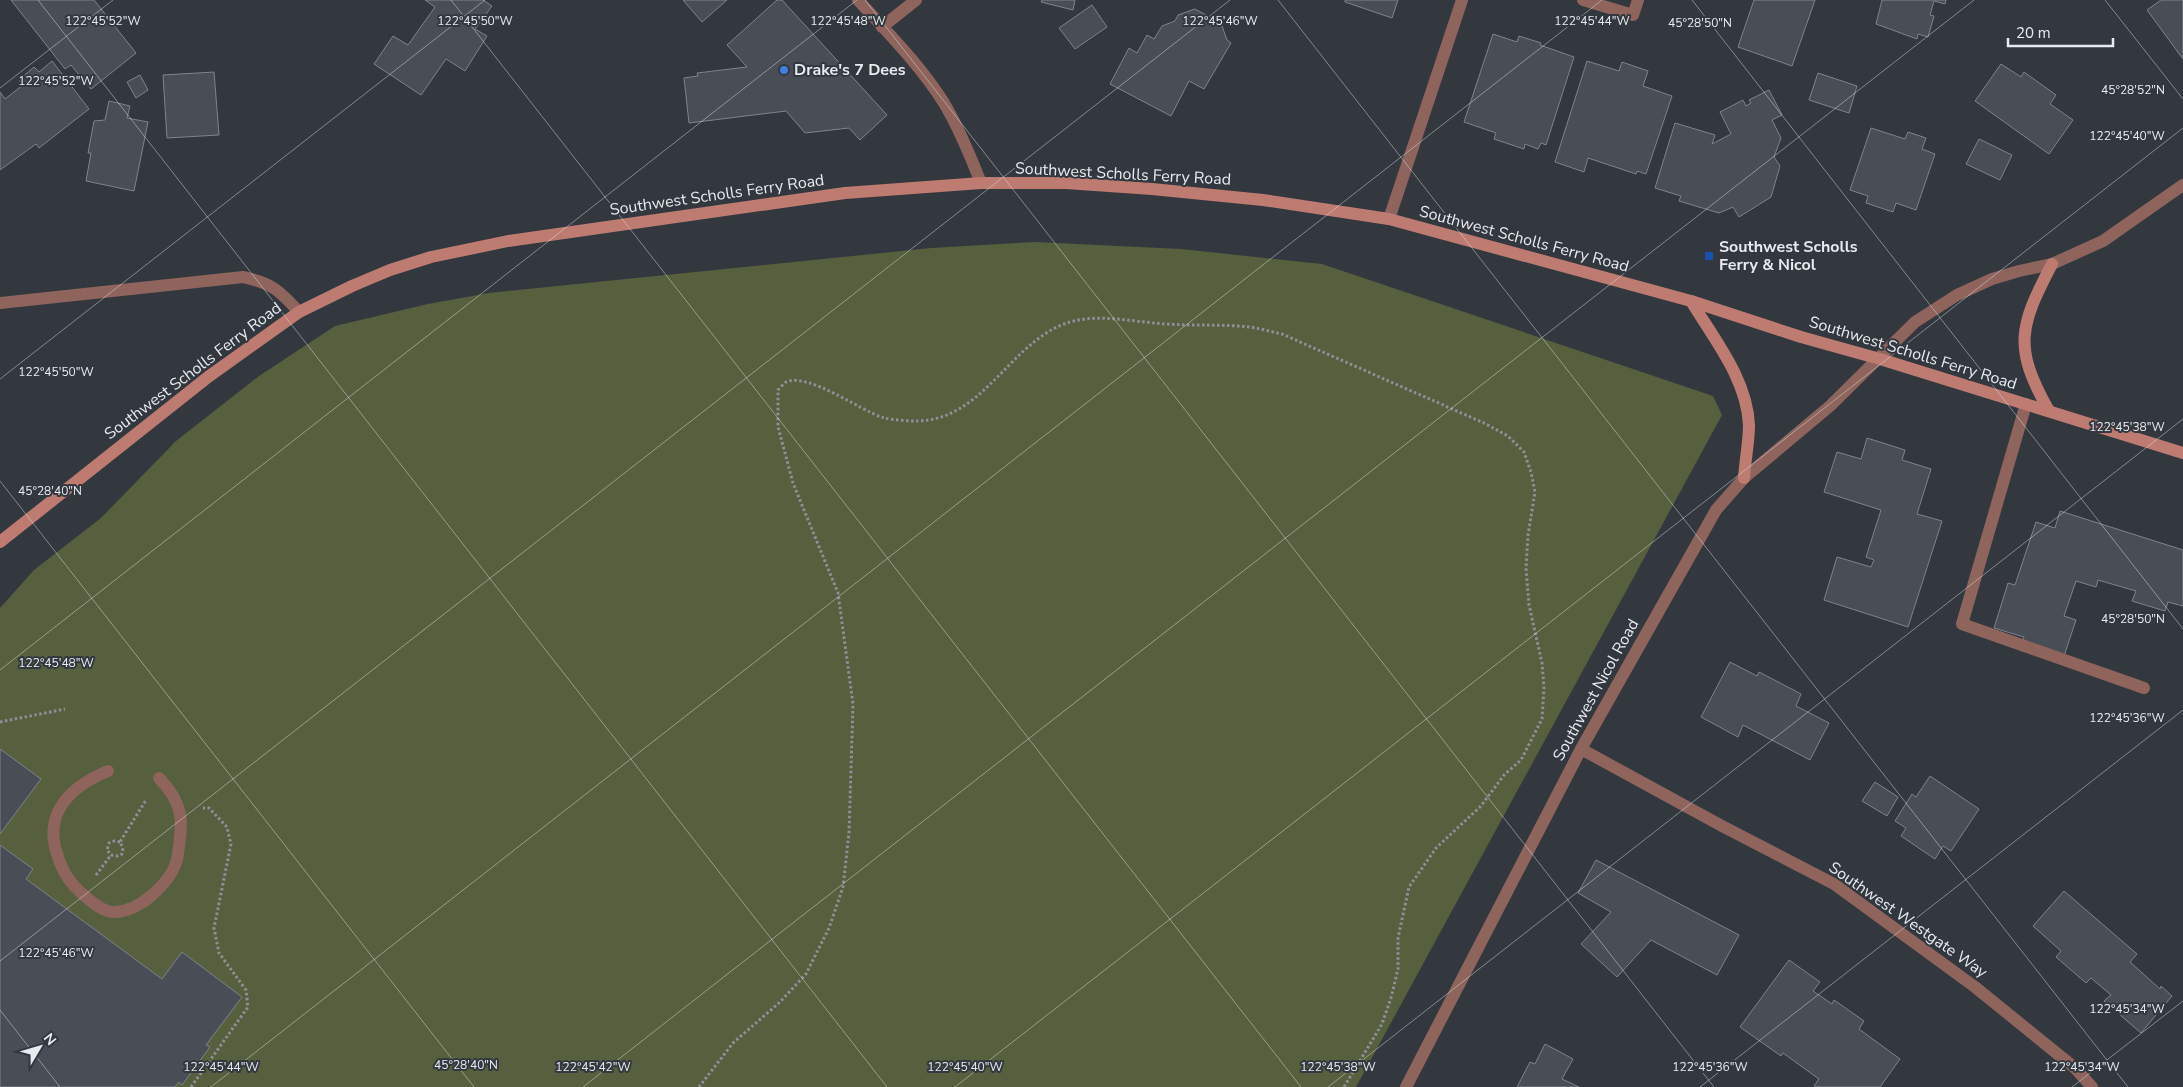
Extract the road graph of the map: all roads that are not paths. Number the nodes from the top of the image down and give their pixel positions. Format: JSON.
{"nodes":[{"id":1,"x":858,"y":0,"type":"edge"},
{"id":2,"x":916,"y":0,"type":"edge"},
{"id":3,"x":1462,"y":0,"type":"edge"},
{"id":4,"x":1582,"y":0,"type":"edge"},
{"id":5,"x":1638,"y":0,"type":"edge"},
{"id":6,"x":882,"y":27,"type":"junction"},
{"id":7,"x":981,"y":183,"type":"junction"},
{"id":8,"x":2183,"y":185,"type":"edge"},
{"id":9,"x":1389,"y":219,"type":"junction"},
{"id":10,"x":2052,"y":264,"type":"junction"},
{"id":11,"x":1692,"y":301,"type":"junction"},
{"id":12,"x":0,"y":303,"type":"edge"},
{"id":13,"x":299,"y":312,"type":"junction"},
{"id":14,"x":1880,"y":359,"type":"junction"},
{"id":15,"x":2026,"y":404,"type":"junction"},
{"id":16,"x":2049,"y":411,"type":"junction"},
{"id":17,"x":2183,"y":452,"type":"edge"},
{"id":18,"x":1744,"y":478,"type":"junction"},
{"id":19,"x":0,"y":542,"type":"edge"},
{"id":20,"x":2144,"y":688,"type":"dead end"},
{"id":21,"x":1581,"y":749,"type":"junction"},
{"id":22,"x":108,"y":771,"type":"dead end"},
{"id":23,"x":159,"y":778,"type":"road end"},
{"id":24,"x":1406,"y":1087,"type":"edge"},
{"id":25,"x":2092,"y":1087,"type":"edge"}],
"edges":[{"from":1,"to":6,"type":"street"},
{"from":2,"to":6,"type":"street"},
{"from":3,"to":9,"type":"street"},
{"from":4,"to":5,"type":"street"},
{"from":6,"to":7,"type":"street"},
{"from":7,"to":9,"type":"main road","name":"Southwest Scholls Ferry Road"},
{"from":7,"to":13,"type":"main road","name":"Southwest Scholls Ferry Road"},
{"from":8,"to":10,"type":"street","name":"Southwest Nicol Road"},
{"from":9,"to":11,"type":"main road","name":"Southwest Scholls Ferry Road"},
{"from":10,"to":14,"type":"street","name":"Southwest Nicol Road"},
{"from":10,"to":16,"type":"main road"},
{"from":11,"to":14,"type":"main road","name":"Southwest Scholls Ferry Road"},
{"from":11,"to":18,"type":"main road"},
{"from":12,"to":13,"type":"street"},
{"from":13,"to":19,"type":"main road","name":"Southwest Scholls Ferry Road"},
{"from":14,"to":15,"type":"main road","name":"Southwest Scholls Ferry Road"},
{"from":14,"to":18,"type":"street","name":"Southwest Nicol Road"},
{"from":15,"to":16,"type":"main road","name":"Southwest Scholls Ferry Road"},
{"from":15,"to":20,"type":"street"},
{"from":16,"to":17,"type":"main road","name":"Southwest Scholls Ferry Road"},
{"from":18,"to":21,"type":"street","name":"Southwest Nicol Road"},
{"from":21,"to":24,"type":"street","name":"Southwest Nicol Road"},
{"from":21,"to":25,"type":"street","name":"Southwest Westgate Way"},
{"from":22,"to":23,"type":"street"}]}
